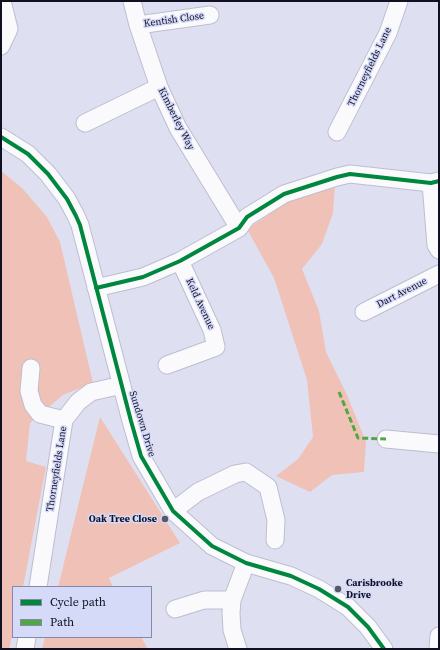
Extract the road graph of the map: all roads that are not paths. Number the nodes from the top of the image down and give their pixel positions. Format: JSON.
{"nodes":[{"id":1,"x":2,"y":1,"type":"edge"},
{"id":2,"x":132,"y":1,"type":"edge"},
{"id":3,"x":399,"y":1,"type":"edge"},
{"id":4,"x":210,"y":15,"type":"dead end"},
{"id":5,"x":138,"y":25,"type":"junction"},
{"id":6,"x":1,"y":46,"type":"edge"},
{"id":7,"x":159,"y":88,"type":"junction"},
{"id":8,"x":85,"y":123,"type":"dead end"},
{"id":9,"x":337,"y":132,"type":"dead end"},
{"id":10,"x":1,"y":137,"type":"edge"},
{"id":11,"x":435,"y":182,"type":"edge"},
{"id":12,"x":239,"y":228,"type":"junction"},
{"id":13,"x":439,"y":250,"type":"edge"},
{"id":14,"x":180,"y":261,"type":"junction"},
{"id":15,"x":439,"y":274,"type":"edge"},
{"id":16,"x":96,"y":288,"type":"junction"},
{"id":17,"x":364,"y":312,"type":"dead end"},
{"id":18,"x":167,"y":365,"type":"dead end"},
{"id":19,"x":32,"y":368,"type":"dead end"},
{"id":20,"x":122,"y":385,"type":"junction"},
{"id":21,"x":64,"y":420,"type":"junction"},
{"id":22,"x":386,"y":439,"type":"dead end"},
{"id":23,"x":439,"y":444,"type":"edge"},
{"id":24,"x":173,"y":511,"type":"junction"},
{"id":25,"x":275,"y":540,"type":"dead end"},
{"id":26,"x":246,"y":563,"type":"junction"},
{"id":27,"x":38,"y":586,"type":"edge"},
{"id":28,"x":232,"y":600,"type":"junction"},
{"id":29,"x":175,"y":609,"type":"dead end"},
{"id":30,"x":439,"y":636,"type":"edge"},
{"id":31,"x":27,"y":638,"type":"edge"},
{"id":32,"x":24,"y":649,"type":"edge"},
{"id":33,"x":238,"y":649,"type":"edge"},
{"id":34,"x":384,"y":649,"type":"edge"},
{"id":35,"x":438,"y":649,"type":"edge"}],
"edges":[{"from":1,"to":6,"type":"street"},
{"from":2,"to":5,"type":"street","name":"Kimberley Way"},
{"from":3,"to":9,"type":"street","name":"Thorneyfields Lane"},
{"from":4,"to":5,"type":"street","name":"Kentish Close"},
{"from":5,"to":7,"type":"street","name":"Kimberley Way"},
{"from":7,"to":8,"type":"street"},
{"from":7,"to":12,"type":"street","name":"Kimberley Way"},
{"from":10,"to":16,"type":"street","name":"Sundown Drive"},
{"from":11,"to":12,"type":"street"},
{"from":11,"to":13,"type":"street"},
{"from":12,"to":14,"type":"street"},
{"from":14,"to":16,"type":"street"},
{"from":14,"to":18,"type":"street","name":"Keld Avenue"},
{"from":15,"to":17,"type":"street","name":"Dart Avenue"},
{"from":16,"to":20,"type":"street","name":"Sundown Drive"},
{"from":19,"to":21,"type":"street"},
{"from":20,"to":21,"type":"street","name":"Thorneyfields Lane"},
{"from":20,"to":24,"type":"street","name":"Sundown Drive"},
{"from":21,"to":27,"type":"street","name":"Thorneyfields Lane"},
{"from":22,"to":23,"type":"street"},
{"from":24,"to":25,"type":"street"},
{"from":24,"to":26,"type":"street","name":"Sundown Drive"},
{"from":26,"to":28,"type":"street"},
{"from":26,"to":34,"type":"street","name":"Sundown Drive"},
{"from":28,"to":29,"type":"street"},
{"from":28,"to":33,"type":"street"},
{"from":30,"to":35,"type":"street"},
{"from":31,"to":32,"type":"street"}]}
